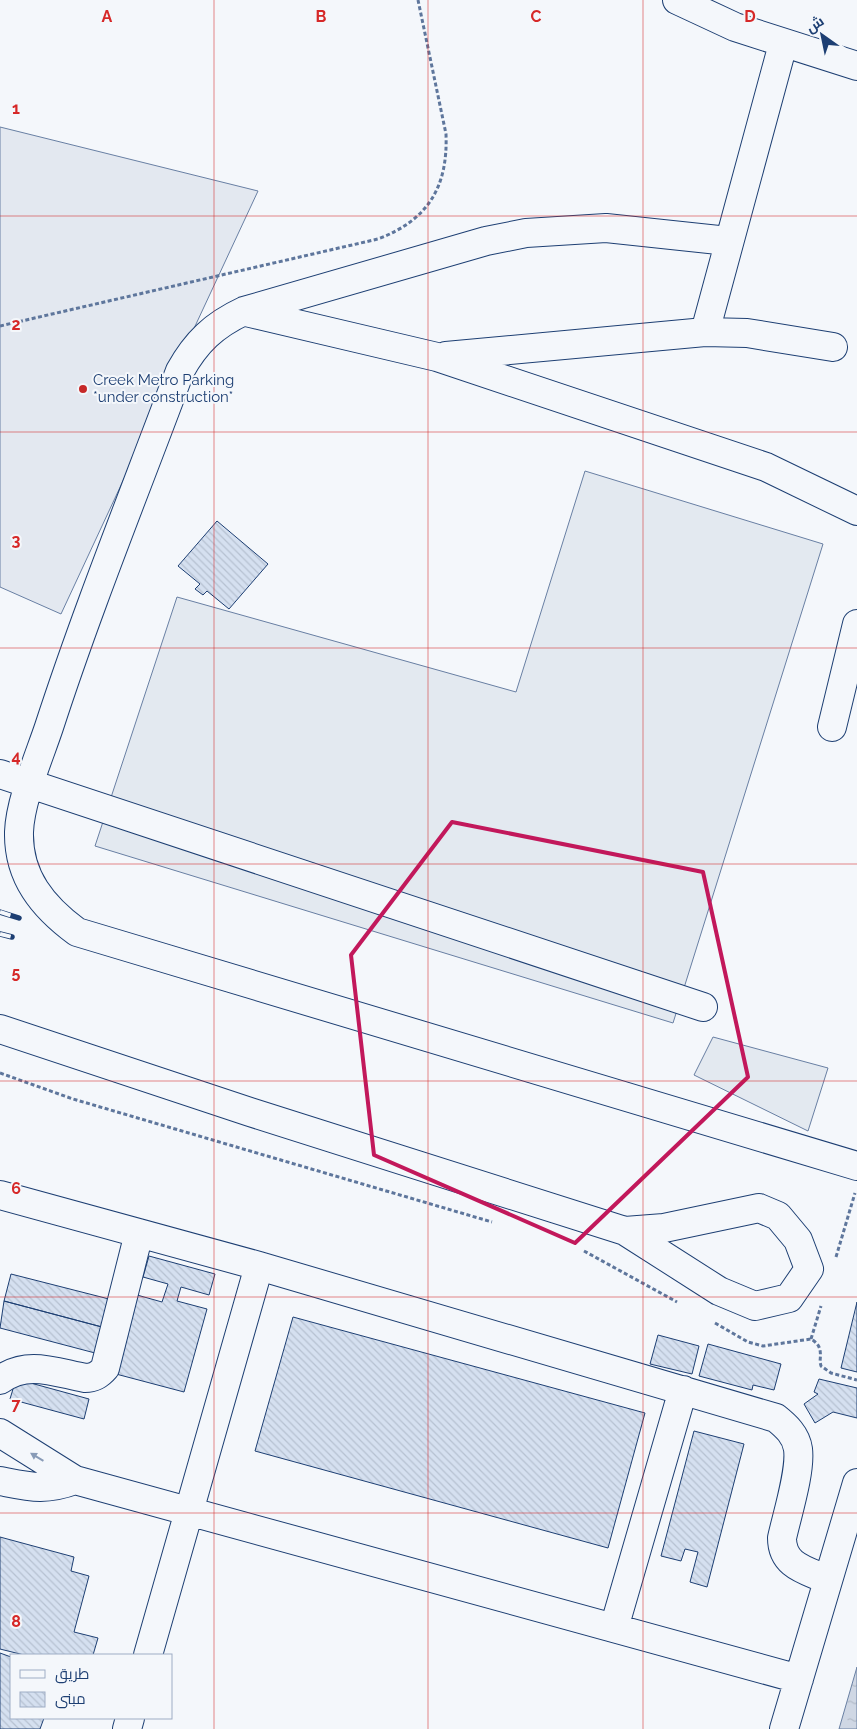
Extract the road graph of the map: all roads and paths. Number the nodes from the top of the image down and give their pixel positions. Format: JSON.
{"nodes":[{"id":1,"x":418,"y":0,"type":"edge"},
{"id":2,"x":677,"y":0,"type":"edge"},
{"id":3,"x":783,"y":44,"type":"junction"},
{"id":4,"x":857,"y":66,"type":"edge"},
{"id":5,"x":728,"y":241,"type":"junction"},
{"id":6,"x":244,"y":312,"type":"junction"},
{"id":7,"x":0,"y":326,"type":"edge"},
{"id":8,"x":705,"y":332,"type":"junction"},
{"id":9,"x":833,"y":347,"type":"dead end"},
{"id":10,"x":437,"y":357,"type":"junction"},
{"id":11,"x":857,"y":511,"type":"edge"},
{"id":12,"x":857,"y":624,"type":"edge"},
{"id":13,"x":851,"y":673,"type":"edge"},
{"id":14,"x":832,"y":727,"type":"dead end"},
{"id":15,"x":0,"y":774,"type":"edge"},
{"id":16,"x":31,"y":784,"type":"junction"},
{"id":17,"x":703,"y":1008,"type":"dead end"},
{"id":18,"x":0,"y":1029,"type":"edge"},
{"id":19,"x":0,"y":1073,"type":"edge"},
{"id":20,"x":857,"y":1166,"type":"edge"},
{"id":21,"x":0,"y":1195,"type":"edge"},
{"id":22,"x":499,"y":1224,"type":"dead end"},
{"id":23,"x":625,"y":1232,"type":"junction"},
{"id":24,"x":139,"y":1233,"type":"junction"},
{"id":25,"x":583,"y":1250,"type":"dead end"},
{"id":26,"x":259,"y":1266,"type":"junction"},
{"id":27,"x":682,"y":1304,"type":"dead end"},
{"id":28,"x":707,"y":1318,"type":"dead end"},
{"id":29,"x":0,"y":1380,"type":"edge"},
{"id":30,"x":857,"y":1380,"type":"edge"},
{"id":31,"x":683,"y":1390,"type":"junction"},
{"id":32,"x":0,"y":1433,"type":"edge"},
{"id":33,"x":75,"y":1480,"type":"junction"},
{"id":34,"x":0,"y":1481,"type":"edge"},
{"id":35,"x":857,"y":1483,"type":"edge"},
{"id":36,"x":188,"y":1512,"type":"junction"},
{"id":37,"x":828,"y":1580,"type":"junction"},
{"id":38,"x":614,"y":1628,"type":"junction"},
{"id":39,"x":148,"y":1654,"type":"edge"},
{"id":40,"x":799,"y":1679,"type":"junction"},
{"id":41,"x":784,"y":1729,"type":"edge"}],
"edges":[{"from":1,"to":7,"type":"path"},
{"from":2,"to":3,"type":"street"},
{"from":3,"to":4,"type":"street"},
{"from":3,"to":5,"type":"street"},
{"from":5,"to":6,"type":"street"},
{"from":5,"to":8,"type":"street"},
{"from":6,"to":10,"type":"street"},
{"from":6,"to":16,"type":"street"},
{"from":8,"to":9,"type":"street"},
{"from":8,"to":10,"type":"street"},
{"from":10,"to":11,"type":"street"},
{"from":12,"to":13,"type":"street"},
{"from":13,"to":14,"type":"street"},
{"from":15,"to":16,"type":"street"},
{"from":16,"to":17,"type":"street"},
{"from":16,"to":20,"type":"street"},
{"from":18,"to":23,"type":"street"},
{"from":19,"to":22,"type":"path"},
{"from":21,"to":24,"type":"street"},
{"from":23,"to":23,"type":"street"},
{"from":24,"to":26,"type":"street"},
{"from":24,"to":29,"type":"street"},
{"from":25,"to":27,"type":"path"},
{"from":26,"to":31,"type":"street"},
{"from":26,"to":36,"type":"street"},
{"from":28,"to":30,"type":"path"},
{"from":31,"to":37,"type":"street"},
{"from":31,"to":38,"type":"street"},
{"from":33,"to":32,"type":"street","one_way":true},
{"from":33,"to":34,"type":"street"},
{"from":33,"to":36,"type":"street"},
{"from":35,"to":37,"type":"street"},
{"from":36,"to":38,"type":"street"},
{"from":36,"to":39,"type":"street"},
{"from":37,"to":40,"type":"street"},
{"from":38,"to":40,"type":"street"},
{"from":40,"to":41,"type":"street"}]}
